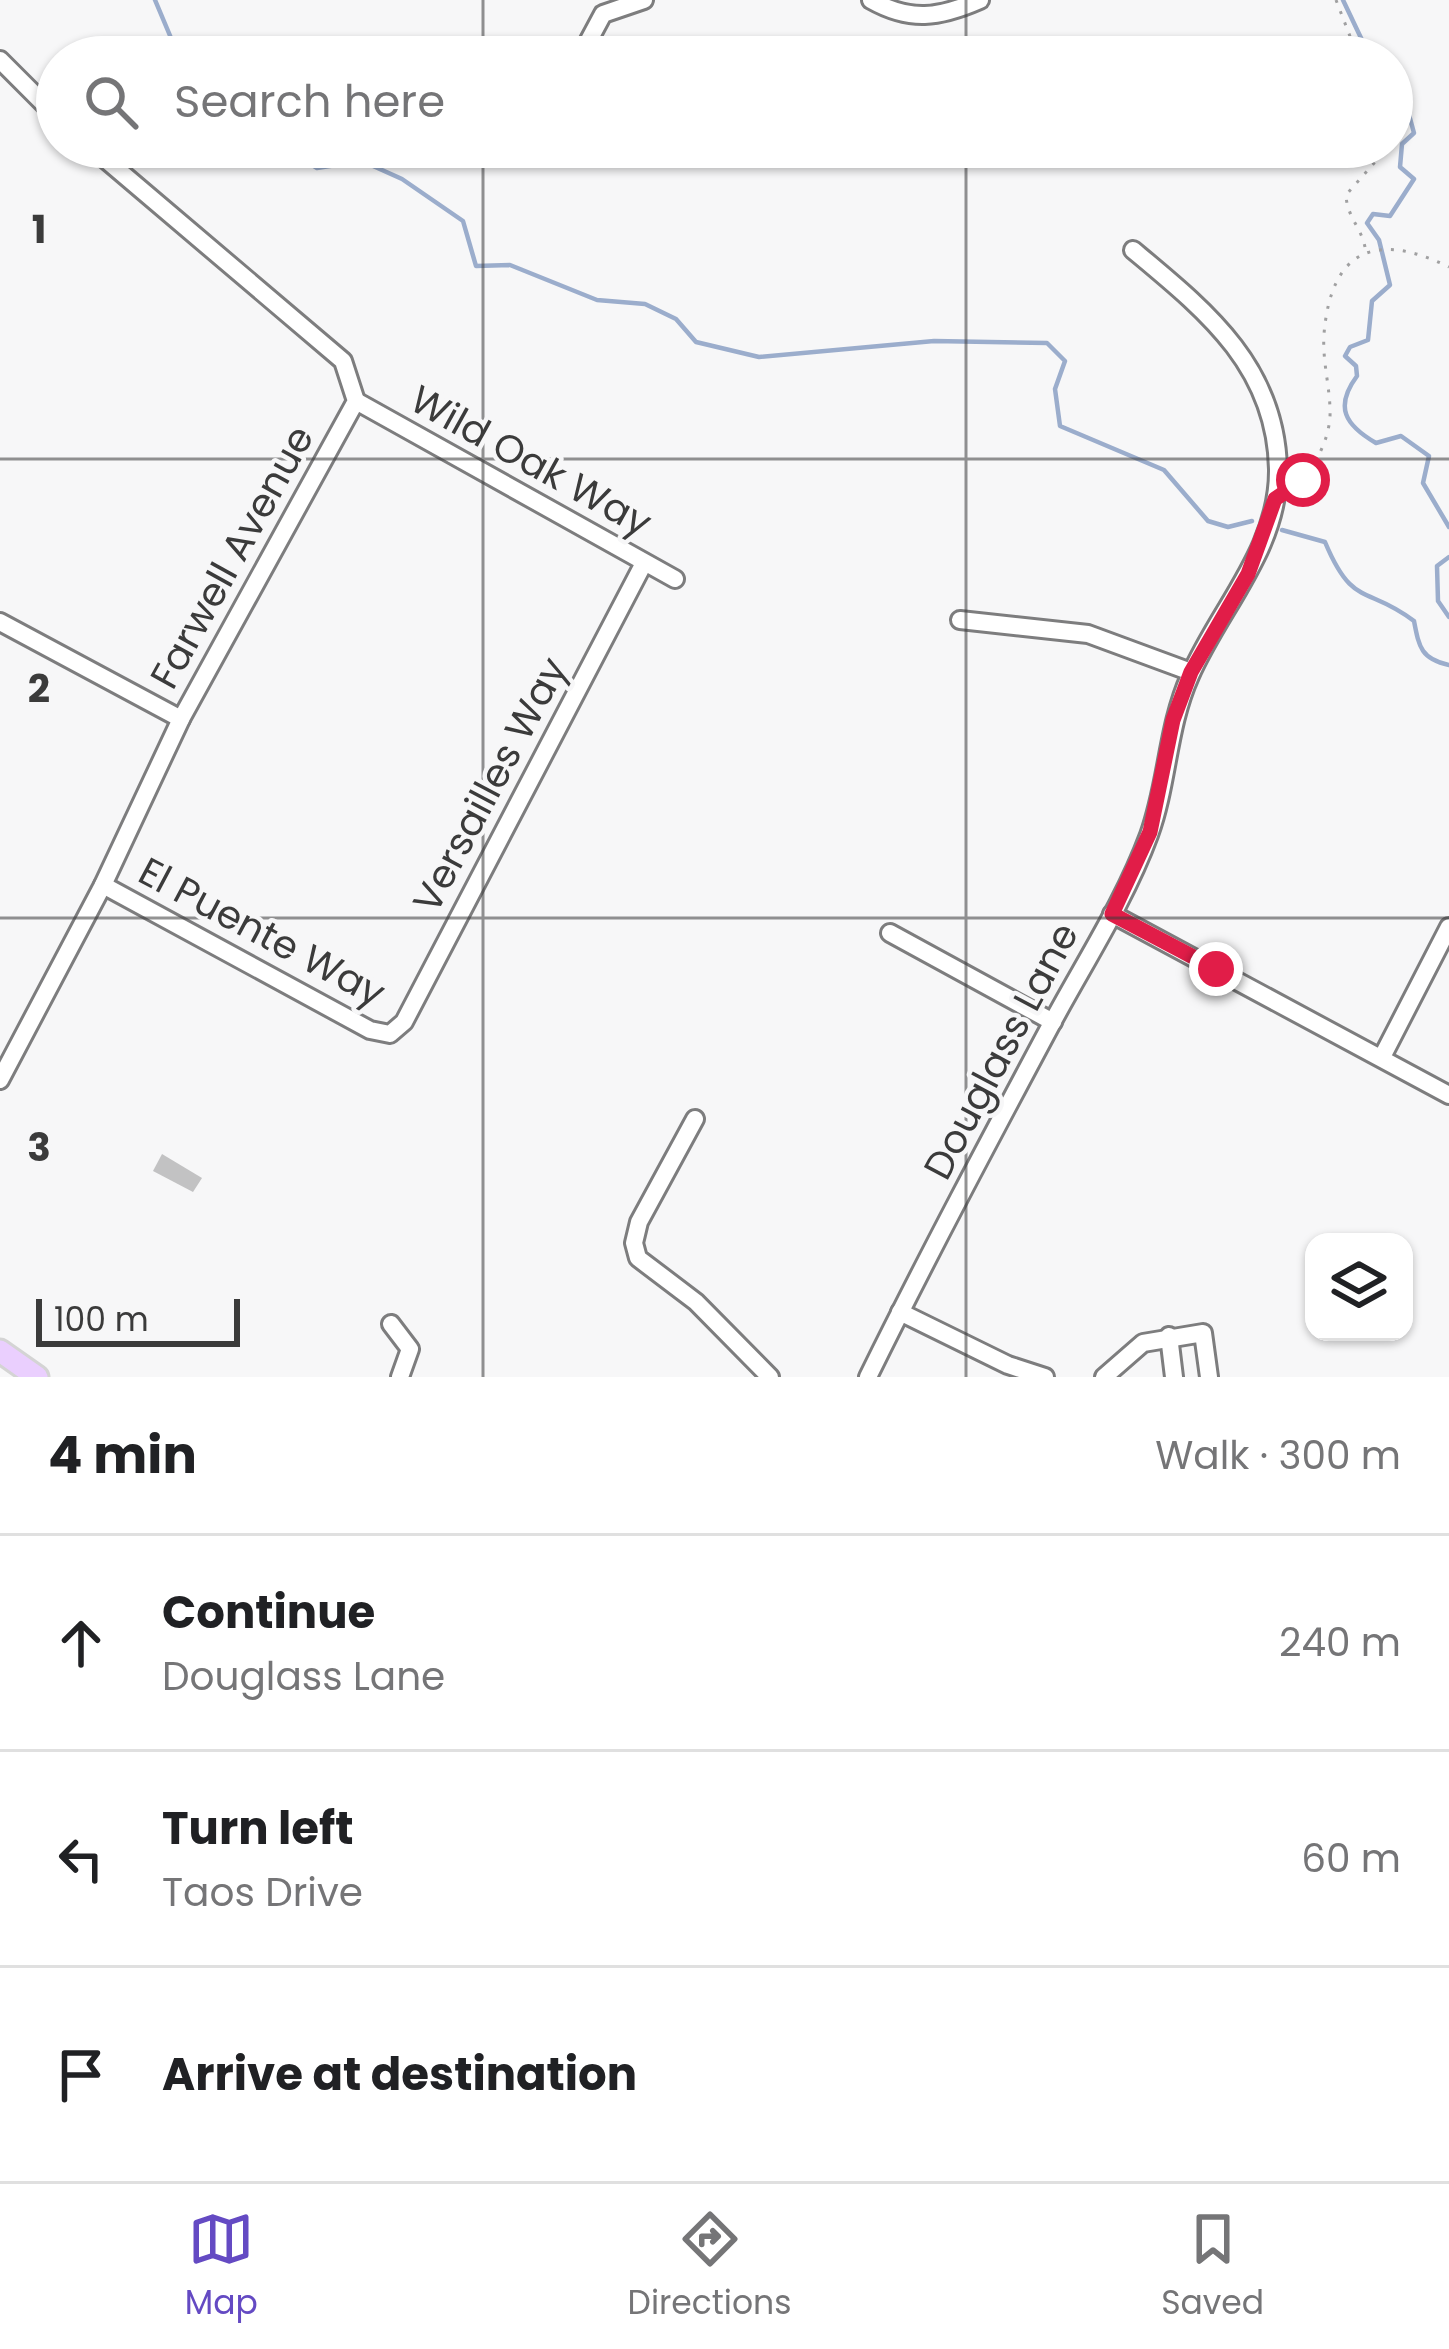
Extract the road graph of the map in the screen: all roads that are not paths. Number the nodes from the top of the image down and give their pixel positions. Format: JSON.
{"nodes":[{"id":1,"x":644,"y":0,"type":"edge"},
{"id":2,"x":871,"y":0,"type":"edge"},
{"id":3,"x":980,"y":0,"type":"edge"},
{"id":4,"x":591,"y":36,"type":"edge"},
{"id":5,"x":0,"y":60,"type":"edge"},
{"id":6,"x":36,"y":95,"type":"edge"},
{"id":7,"x":116,"y":168,"type":"edge"},
{"id":8,"x":1133,"y":250,"type":"dead end"},
{"id":9,"x":356,"y":401,"type":"junction"},
{"id":10,"x":644,"y":563,"type":"junction"},
{"id":11,"x":675,"y":579,"type":"dead end"},
{"id":12,"x":960,"y":620,"type":"dead end"},
{"id":13,"x":0,"y":622,"type":"edge"},
{"id":14,"x":1191,"y":672,"type":"junction"},
{"id":15,"x":181,"y":719,"type":"junction"},
{"id":16,"x":103,"y":885,"type":"junction"},
{"id":17,"x":1112,"y":914,"type":"junction"},
{"id":18,"x":1449,"y":927,"type":"edge"},
{"id":19,"x":890,"y":933,"type":"dead end"},
{"id":20,"x":1053,"y":1022,"type":"junction"},
{"id":21,"x":390,"y":1034,"type":"joint"},
{"id":22,"x":1382,"y":1057,"type":"junction"},
{"id":23,"x":0,"y":1080,"type":"edge"},
{"id":24,"x":1449,"y":1095,"type":"edge"},
{"id":25,"x":695,"y":1119,"type":"dead end"},
{"id":26,"x":900,"y":1312,"type":"junction"},
{"id":27,"x":391,"y":1324,"type":"dead end"},
{"id":28,"x":1169,"y":1336,"type":"junction"},
{"id":29,"x":0,"y":1351,"type":"edge"},
{"id":30,"x":38,"y":1377,"type":"edge"},
{"id":31,"x":400,"y":1377,"type":"edge"},
{"id":32,"x":770,"y":1377,"type":"edge"},
{"id":33,"x":868,"y":1377,"type":"edge"},
{"id":34,"x":1046,"y":1377,"type":"edge"},
{"id":35,"x":1104,"y":1377,"type":"edge"},
{"id":36,"x":1174,"y":1377,"type":"edge"},
{"id":37,"x":1209,"y":1377,"type":"edge"}],
"edges":[{"from":1,"to":4,"type":"street"},
{"from":2,"to":3,"type":"street"},
{"from":5,"to":6,"type":"street"},
{"from":7,"to":9,"type":"street","name":"Farwell Avenue"},
{"from":8,"to":14,"type":"street","name":"Douglass Lane"},
{"from":9,"to":10,"type":"street","name":"Wild Oak Way"},
{"from":9,"to":15,"type":"street","name":"Farwell Avenue"},
{"from":10,"to":11,"type":"street","name":"Wild Oak Way"},
{"from":10,"to":21,"type":"street","name":"Versailles Way"},
{"from":12,"to":14,"type":"street"},
{"from":13,"to":15,"type":"street"},
{"from":14,"to":17,"type":"street","name":"Douglass Lane"},
{"from":15,"to":16,"type":"street","name":"Farwell Avenue"},
{"from":16,"to":21,"type":"street","name":"El Puente Way"},
{"from":16,"to":23,"type":"street","name":"Farwell Avenue"},
{"from":17,"to":20,"type":"street","name":"Douglass Lane"},
{"from":17,"to":22,"type":"street"},
{"from":18,"to":22,"type":"street"},
{"from":19,"to":20,"type":"street"},
{"from":20,"to":26,"type":"street","name":"Douglass Lane"},
{"from":22,"to":24,"type":"street"},
{"from":25,"to":32,"type":"street"},
{"from":26,"to":33,"type":"street","name":"Douglass Lane"},
{"from":26,"to":34,"type":"street"},
{"from":27,"to":31,"type":"street"},
{"from":28,"to":35,"type":"street"},
{"from":28,"to":36,"type":"street"},
{"from":28,"to":37,"type":"street"},
{"from":29,"to":30,"type":"main road"}]}
